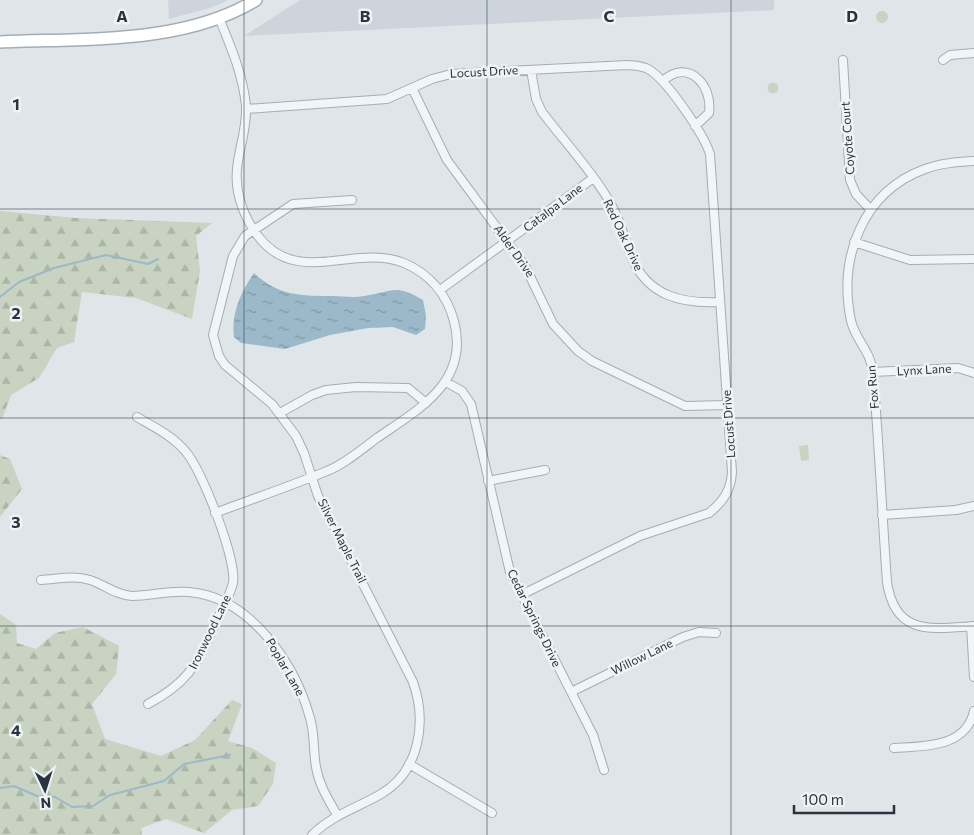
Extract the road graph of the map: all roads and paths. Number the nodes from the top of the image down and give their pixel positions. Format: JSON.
{"nodes":[{"id":1,"x":256,"y":0,"type":"edge"},
{"id":2,"x":219,"y":18,"type":"junction"},
{"id":3,"x":0,"y":42,"type":"edge"},
{"id":4,"x":974,"y":53,"type":"edge"},
{"id":5,"x":843,"y":60,"type":"dead end"},
{"id":6,"x":943,"y":60,"type":"dead end"},
{"id":7,"x":531,"y":70,"type":"junction"},
{"id":8,"x":663,"y":81,"type":"junction"},
{"id":9,"x":412,"y":88,"type":"junction"},
{"id":10,"x":246,"y":109,"type":"junction"},
{"id":11,"x":695,"y":126,"type":"junction"},
{"id":12,"x":974,"y":161,"type":"edge"},
{"id":13,"x":592,"y":179,"type":"junction"},
{"id":14,"x":352,"y":200,"type":"dead end"},
{"id":15,"x":870,"y":209,"type":"junction"},
{"id":16,"x":254,"y":229,"type":"junction"},
{"id":17,"x":508,"y":241,"type":"junction"},
{"id":18,"x":854,"y":242,"type":"junction"},
{"id":19,"x":974,"y":259,"type":"edge"},
{"id":20,"x":440,"y":290,"type":"junction"},
{"id":21,"x":720,"y":302,"type":"junction"},
{"id":22,"x":873,"y":372,"type":"junction"},
{"id":23,"x":974,"y":372,"type":"edge"},
{"id":24,"x":446,"y":382,"type":"junction"},
{"id":25,"x":426,"y":403,"type":"junction"},
{"id":26,"x":727,"y":405,"type":"junction"},
{"id":27,"x":280,"y":413,"type":"junction"},
{"id":28,"x":137,"y":417,"type":"dead end"},
{"id":29,"x":545,"y":470,"type":"dead end"},
{"id":30,"x":312,"y":477,"type":"junction"},
{"id":31,"x":488,"y":481,"type":"junction"},
{"id":32,"x":974,"y":506,"type":"edge"},
{"id":33,"x":215,"y":513,"type":"junction"},
{"id":34,"x":882,"y":515,"type":"junction"},
{"id":35,"x":41,"y":580,"type":"dead end"},
{"id":36,"x":521,"y":595,"type":"junction"},
{"id":37,"x":225,"y":603,"type":"junction"},
{"id":38,"x":972,"y":626,"type":"edge"},
{"id":39,"x":716,"y":633,"type":"dead end"},
{"id":40,"x":974,"y":677,"type":"edge"},
{"id":41,"x":571,"y":692,"type":"junction"},
{"id":42,"x":148,"y":704,"type":"dead end"},
{"id":43,"x":974,"y":711,"type":"edge"},
{"id":44,"x":894,"y":748,"type":"dead end"},
{"id":45,"x":409,"y":764,"type":"junction"},
{"id":46,"x":604,"y":770,"type":"dead end"},
{"id":47,"x":492,"y":813,"type":"dead end"},
{"id":48,"x":337,"y":815,"type":"junction"},
{"id":49,"x":312,"y":835,"type":"edge"}],
"edges":[{"from":1,"to":2,"type":"main road"},
{"from":2,"to":3,"type":"main road"},
{"from":2,"to":10,"type":"street"},
{"from":4,"to":6,"type":"street"},
{"from":5,"to":15,"type":"street","name":"Coyote Court"},
{"from":7,"to":8,"type":"street","name":"Locust Drive"},
{"from":7,"to":9,"type":"street","name":"Locust Drive"},
{"from":7,"to":13,"type":"street","name":"Red Oak Drive"},
{"from":8,"to":11,"type":"street","name":"Locust Drive"},
{"from":8,"to":11,"type":"street"},
{"from":9,"to":10,"type":"street","name":"Locust Drive"},
{"from":9,"to":17,"type":"street","name":"Alder Drive"},
{"from":10,"to":16,"type":"street"},
{"from":11,"to":21,"type":"street","name":"Locust Drive"},
{"from":12,"to":15,"type":"street","name":"Fox Run"},
{"from":13,"to":17,"type":"street","name":"Catalpa Lane"},
{"from":13,"to":21,"type":"street","name":"Red Oak Drive"},
{"from":14,"to":16,"type":"street","name":"Silver Maple Trail"},
{"from":15,"to":18,"type":"street","name":"Fox Run"},
{"from":16,"to":20,"type":"street"},
{"from":16,"to":27,"type":"street","name":"Silver Maple Trail"},
{"from":17,"to":20,"type":"street","name":"Catalpa Lane"},
{"from":17,"to":26,"type":"street","name":"Alder Drive"},
{"from":18,"to":19,"type":"street"},
{"from":18,"to":22,"type":"street","name":"Fox Run"},
{"from":20,"to":24,"type":"street"},
{"from":21,"to":26,"type":"street","name":"Locust Drive"},
{"from":22,"to":23,"type":"street","name":"Lynx Lane"},
{"from":22,"to":34,"type":"street","name":"Fox Run"},
{"from":24,"to":25,"type":"street"},
{"from":24,"to":31,"type":"street","name":"Cedar Springs Drive"},
{"from":25,"to":27,"type":"street"},
{"from":25,"to":30,"type":"street"},
{"from":26,"to":36,"type":"street","name":"Locust Drive"},
{"from":27,"to":30,"type":"street","name":"Silver Maple Trail"},
{"from":28,"to":33,"type":"street","name":"Ironwood Lane"},
{"from":29,"to":31,"type":"street"},
{"from":30,"to":33,"type":"street"},
{"from":30,"to":45,"type":"street","name":"Silver Maple Trail"},
{"from":31,"to":36,"type":"street","name":"Cedar Springs Drive"},
{"from":32,"to":34,"type":"street"},
{"from":33,"to":37,"type":"street","name":"Ironwood Lane"},
{"from":34,"to":38,"type":"street","name":"Fox Run"},
{"from":35,"to":37,"type":"street","name":"Poplar Lane"},
{"from":36,"to":41,"type":"street","name":"Cedar Springs Drive"},
{"from":37,"to":42,"type":"street","name":"Ironwood Lane"},
{"from":37,"to":48,"type":"street","name":"Poplar Lane"},
{"from":38,"to":40,"type":"street"},
{"from":39,"to":41,"type":"street","name":"Willow Lane"},
{"from":41,"to":46,"type":"street","name":"Cedar Springs Drive"},
{"from":43,"to":44,"type":"street"},
{"from":45,"to":47,"type":"street"},
{"from":45,"to":48,"type":"street","name":"Silver Maple Trail"},
{"from":48,"to":49,"type":"street","name":"Silver Maple Trail"}]}
